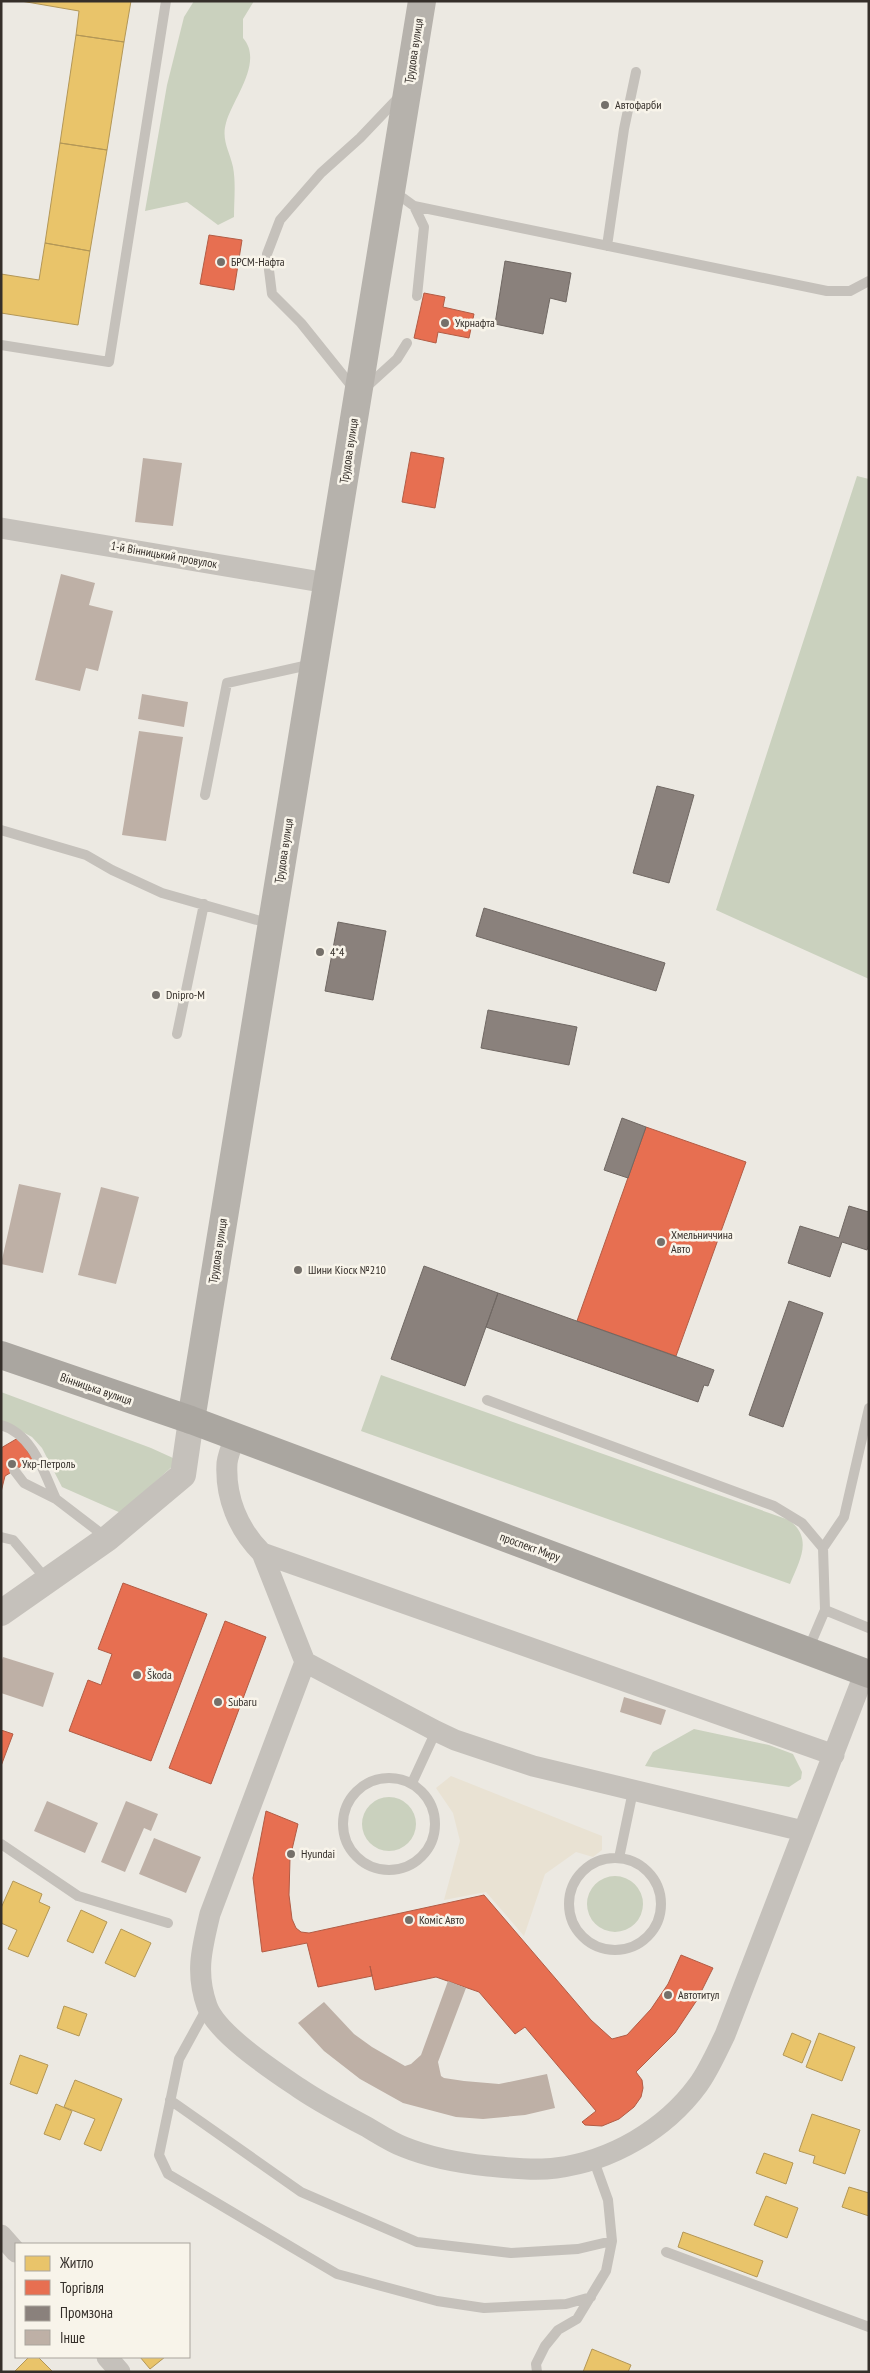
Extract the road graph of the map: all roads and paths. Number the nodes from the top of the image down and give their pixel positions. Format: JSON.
{"nodes":[{"id":1,"x":166,"y":1,"type":"edge"},
{"id":2,"x":422,"y":1,"type":"edge"},
{"id":3,"x":636,"y":72,"type":"dead end"},
{"id":4,"x":408,"y":87,"type":"junction"},
{"id":5,"x":402,"y":202,"type":"junction"},
{"id":6,"x":607,"y":246,"type":"junction"},
{"id":7,"x":869,"y":281,"type":"edge"},
{"id":8,"x":417,"y":296,"type":"dead end"},
{"id":9,"x":407,"y":343,"type":"dead end"},
{"id":10,"x":1,"y":345,"type":"edge"},
{"id":11,"x":358,"y":394,"type":"junction"},
{"id":12,"x":1,"y":528,"type":"edge"},
{"id":13,"x":328,"y":583,"type":"junction"},
{"id":14,"x":314,"y":664,"type":"junction"},
{"id":15,"x":206,"y":795,"type":"dead end"},
{"id":16,"x":1,"y":830,"type":"edge"},
{"id":17,"x":204,"y":904,"type":"junction"},
{"id":18,"x":272,"y":924,"type":"junction"},
{"id":19,"x":177,"y":1034,"type":"dead end"},
{"id":20,"x":1,"y":1355,"type":"edge"},
{"id":21,"x":487,"y":1400,"type":"dead end"},
{"id":22,"x":869,"y":1408,"type":"edge"},
{"id":23,"x":191,"y":1420,"type":"junction"},
{"id":24,"x":1,"y":1425,"type":"edge"},
{"id":25,"x":235,"y":1437,"type":"junction"},
{"id":26,"x":14,"y":1470,"type":"dead end"},
{"id":27,"x":56,"y":1499,"type":"junction"},
{"id":28,"x":1,"y":1529,"type":"edge"},
{"id":29,"x":1,"y":1537,"type":"edge"},
{"id":30,"x":108,"y":1538,"type":"junction"},
{"id":31,"x":12,"y":1540,"type":"junction"},
{"id":32,"x":256,"y":1547,"type":"junction"},
{"id":33,"x":823,"y":1548,"type":"junction"},
{"id":34,"x":48,"y":1580,"type":"junction"},
{"id":35,"x":825,"y":1610,"type":"junction"},
{"id":36,"x":1,"y":1613,"type":"edge"},
{"id":37,"x":869,"y":1628,"type":"edge"},
{"id":38,"x":808,"y":1651,"type":"junction"},
{"id":39,"x":305,"y":1662,"type":"junction"},
{"id":40,"x":867,"y":1673,"type":"edge"},
{"id":41,"x":436,"y":1730,"type":"junction"},
{"id":42,"x":834,"y":1755,"type":"junction"},
{"id":43,"x":412,"y":1783,"type":"junction"},
{"id":44,"x":633,"y":1791,"type":"junction"},
{"id":45,"x":803,"y":1830,"type":"junction"},
{"id":46,"x":1,"y":1844,"type":"edge"},
{"id":47,"x":620,"y":1858,"type":"junction"},
{"id":48,"x":168,"y":1923,"type":"dead end"},
{"id":49,"x":207,"y":2008,"type":"junction"},
{"id":50,"x":170,"y":2100,"type":"junction"},
{"id":51,"x":594,"y":2161,"type":"junction"},
{"id":52,"x":1,"y":2235,"type":"edge"},
{"id":53,"x":612,"y":2241,"type":"junction"},
{"id":54,"x":15,"y":2251,"type":"edge"},
{"id":55,"x":666,"y":2252,"type":"dead end"},
{"id":56,"x":591,"y":2297,"type":"junction"},
{"id":57,"x":869,"y":2327,"type":"edge"},
{"id":58,"x":108,"y":2358,"type":"edge"},
{"id":59,"x":120,"y":2372,"type":"edge"},
{"id":60,"x":536,"y":2372,"type":"edge"}],
"edges":[{"from":1,"to":10,"type":"lane"},
{"from":2,"to":4,"type":"main road","name":"Трудова вулиця"},
{"from":3,"to":6,"type":"lane"},
{"from":4,"to":5,"type":"main road","name":"Трудова вулиця"},
{"from":4,"to":11,"type":"lane"},
{"from":5,"to":6,"type":"lane"},
{"from":5,"to":8,"type":"lane"},
{"from":5,"to":11,"type":"main road","name":"Трудова вулиця"},
{"from":6,"to":7,"type":"lane"},
{"from":9,"to":11,"type":"lane"},
{"from":11,"to":13,"type":"main road","name":"Трудова вулиця"},
{"from":12,"to":13,"type":"street","name":"1-й Вінницький провулок"},
{"from":13,"to":14,"type":"main road","name":"Трудова вулиця"},
{"from":14,"to":15,"type":"lane"},
{"from":14,"to":18,"type":"main road","name":"Трудова вулиця"},
{"from":16,"to":17,"type":"lane"},
{"from":17,"to":18,"type":"lane"},
{"from":17,"to":19,"type":"lane"},
{"from":18,"to":23,"type":"main road","name":"Трудова вулиця"},
{"from":20,"to":23,"type":"main road","name":"Вінницька вулиця"},
{"from":21,"to":33,"type":"lane"},
{"from":22,"to":33,"type":"lane"},
{"from":23,"to":25,"type":"main road","name":"проспект Миру"},
{"from":23,"to":30,"type":"street","name":"Трудова вулиця"},
{"from":24,"to":27,"type":"lane"},
{"from":25,"to":32,"type":"street"},
{"from":25,"to":38,"type":"main road","name":"проспект Миру"},
{"from":26,"to":27,"type":"lane"},
{"from":27,"to":30,"type":"lane"},
{"from":28,"to":31,"type":"lane"},
{"from":29,"to":31,"type":"lane"},
{"from":30,"to":34,"type":"street","name":"Трудова вулиця"},
{"from":31,"to":34,"type":"lane"},
{"from":32,"to":39,"type":"street"},
{"from":32,"to":42,"type":"street"},
{"from":33,"to":35,"type":"lane"},
{"from":34,"to":36,"type":"street","name":"Трудова вулиця"},
{"from":35,"to":37,"type":"lane"},
{"from":35,"to":38,"type":"lane"},
{"from":38,"to":40,"type":"main road","name":"проспект Миру"},
{"from":39,"to":41,"type":"street"},
{"from":39,"to":49,"type":"street"},
{"from":40,"to":42,"type":"street"},
{"from":41,"to":43,"type":"lane"},
{"from":41,"to":44,"type":"street"},
{"from":42,"to":45,"type":"street"},
{"from":43,"to":43,"type":"lane"},
{"from":44,"to":45,"type":"street"},
{"from":44,"to":47,"type":"lane"},
{"from":45,"to":51,"type":"street"},
{"from":46,"to":48,"type":"lane"},
{"from":47,"to":47,"type":"lane"},
{"from":49,"to":50,"type":"lane"},
{"from":49,"to":51,"type":"street"},
{"from":50,"to":53,"type":"lane"},
{"from":50,"to":56,"type":"lane"},
{"from":51,"to":53,"type":"lane"},
{"from":52,"to":54,"type":"street"},
{"from":53,"to":56,"type":"lane"},
{"from":55,"to":57,"type":"lane"},
{"from":56,"to":60,"type":"lane"},
{"from":58,"to":59,"type":"street"}]}
